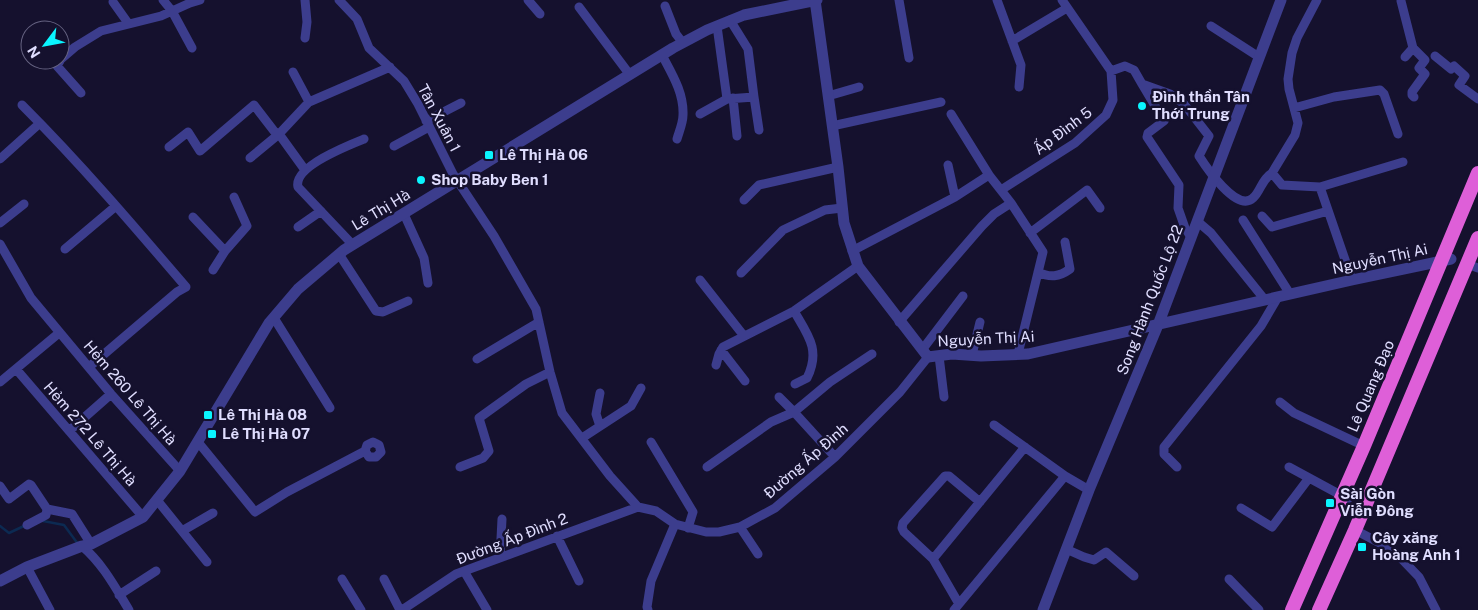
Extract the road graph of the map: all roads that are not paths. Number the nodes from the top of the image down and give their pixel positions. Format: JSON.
{"nodes":[{"id":1,"x":163,"y":0,"type":"edge"},
{"id":2,"x":200,"y":0,"type":"edge"},
{"id":3,"x":305,"y":0,"type":"edge"},
{"id":4,"x":340,"y":0,"type":"edge"},
{"id":5,"x":528,"y":0,"type":"edge"},
{"id":6,"x":816,"y":0,"type":"edge"},
{"id":7,"x":899,"y":0,"type":"edge"},
{"id":8,"x":997,"y":0,"type":"edge"},
{"id":9,"x":1281,"y":0,"type":"edge"},
{"id":10,"x":1317,"y":0,"type":"edge"},
{"id":11,"x":1411,"y":0,"type":"edge"},
{"id":12,"x":190,"y":1,"type":"edge"},
{"id":13,"x":1401,"y":1,"type":"edge"},
{"id":14,"x":114,"y":2,"type":"dead end"},
{"id":15,"x":1064,"y":4,"type":"edge"},
{"id":16,"x":665,"y":6,"type":"dead end"},
{"id":17,"x":579,"y":7,"type":"dead end"},
{"id":18,"x":172,"y":11,"type":"junction"},
{"id":19,"x":540,"y":14,"type":"dead end"},
{"id":20,"x":730,"y":20,"type":"junction"},
{"id":21,"x":128,"y":23,"type":"junction"},
{"id":22,"x":717,"y":26,"type":"junction"},
{"id":23,"x":1211,"y":26,"type":"dead end"},
{"id":24,"x":305,"y":38,"type":"dead end"},
{"id":25,"x":1012,"y":41,"type":"junction"},
{"id":26,"x":683,"y":43,"type":"junction"},
{"id":27,"x":192,"y":48,"type":"dead end"},
{"id":28,"x":1413,"y":48,"type":"junction"},
{"id":29,"x":662,"y":55,"type":"junction"},
{"id":30,"x":1259,"y":57,"type":"junction"},
{"id":31,"x":1405,"y":57,"type":"dead end"},
{"id":32,"x":909,"y":58,"type":"dead end"},
{"id":33,"x":1425,"y":60,"type":"junction"},
{"id":34,"x":390,"y":67,"type":"junction"},
{"id":35,"x":1111,"y":71,"type":"junction"},
{"id":36,"x":293,"y":72,"type":"dead end"},
{"id":37,"x":630,"y":74,"type":"junction"},
{"id":38,"x":1142,"y":84,"type":"junction"},
{"id":39,"x":859,"y":87,"type":"dead end"},
{"id":40,"x":1019,"y":87,"type":"dead end"},
{"id":41,"x":81,"y":93,"type":"dead end"},
{"id":42,"x":828,"y":96,"type":"junction"},
{"id":43,"x":754,"y":97,"type":"junction"},
{"id":44,"x":1414,"y":97,"type":"dead end"},
{"id":45,"x":730,"y":98,"type":"junction"},
{"id":46,"x":1478,"y":99,"type":"edge"},
{"id":47,"x":309,"y":102,"type":"junction"},
{"id":48,"x":941,"y":102,"type":"dead end"},
{"id":49,"x":461,"y":103,"type":"dead end"},
{"id":50,"x":22,"y":104,"type":"dead end"},
{"id":51,"x":1294,"y":108,"type":"junction"},
{"id":52,"x":700,"y":114,"type":"dead end"},
{"id":53,"x":951,"y":114,"type":"dead end"},
{"id":54,"x":40,"y":122,"type":"junction"},
{"id":55,"x":427,"y":124,"type":"junction"},
{"id":56,"x":832,"y":126,"type":"junction"},
{"id":57,"x":759,"y":130,"type":"dead end"},
{"id":58,"x":279,"y":134,"type":"junction"},
{"id":59,"x":1398,"y":134,"type":"dead end"},
{"id":60,"x":737,"y":136,"type":"dead end"},
{"id":61,"x":364,"y":138,"type":"dead end"},
{"id":62,"x":677,"y":139,"type":"dead end"},
{"id":63,"x":394,"y":146,"type":"dead end"},
{"id":64,"x":169,"y":147,"type":"dead end"},
{"id":65,"x":250,"y":158,"type":"dead end"},
{"id":66,"x":0,"y":159,"type":"edge"},
{"id":67,"x":1403,"y":162,"type":"dead end"},
{"id":68,"x":948,"y":165,"type":"dead end"},
{"id":69,"x":838,"y":167,"type":"junction"},
{"id":70,"x":305,"y":170,"type":"junction"},
{"id":71,"x":1272,"y":173,"type":"junction"},
{"id":72,"x":1478,"y":173,"type":"edge"},
{"id":73,"x":989,"y":175,"type":"junction"},
{"id":74,"x":1213,"y":178,"type":"junction"},
{"id":75,"x":457,"y":182,"type":"junction"},
{"id":76,"x":1320,"y":187,"type":"junction"},
{"id":77,"x":1001,"y":190,"type":"junction"},
{"id":78,"x":1478,"y":196,"type":"edge"},
{"id":79,"x":234,"y":197,"type":"dead end"},
{"id":80,"x":955,"y":197,"type":"junction"},
{"id":81,"x":744,"y":200,"type":"dead end"},
{"id":82,"x":1010,"y":203,"type":"junction"},
{"id":83,"x":24,"y":204,"type":"dead end"},
{"id":84,"x":116,"y":206,"type":"junction"},
{"id":85,"x":842,"y":208,"type":"junction"},
{"id":86,"x":1100,"y":208,"type":"dead end"},
{"id":87,"x":321,"y":211,"type":"junction"},
{"id":88,"x":1328,"y":211,"type":"junction"},
{"id":89,"x":404,"y":214,"type":"junction"},
{"id":90,"x":1262,"y":216,"type":"dead end"},
{"id":91,"x":193,"y":217,"type":"dead end"},
{"id":92,"x":1243,"y":220,"type":"dead end"},
{"id":93,"x":1197,"y":221,"type":"junction"},
{"id":94,"x":0,"y":223,"type":"edge"},
{"id":95,"x":298,"y":227,"type":"dead end"},
{"id":96,"x":1030,"y":233,"type":"junction"},
{"id":97,"x":1191,"y":237,"type":"junction"},
{"id":98,"x":1478,"y":238,"type":"edge"},
{"id":99,"x":1065,"y":242,"type":"dead end"},
{"id":100,"x":0,"y":244,"type":"edge"},
{"id":101,"x":352,"y":244,"type":"junction"},
{"id":102,"x":65,"y":249,"type":"dead end"},
{"id":103,"x":225,"y":251,"type":"junction"},
{"id":104,"x":852,"y":251,"type":"junction"},
{"id":105,"x":339,"y":254,"type":"junction"},
{"id":106,"x":1447,"y":260,"type":"junction"},
{"id":107,"x":1474,"y":263,"type":"edge"},
{"id":108,"x":858,"y":266,"type":"junction"},
{"id":109,"x":213,"y":270,"type":"dead end"},
{"id":110,"x":1038,"y":272,"type":"junction"},
{"id":111,"x":741,"y":273,"type":"dead end"},
{"id":112,"x":700,"y":280,"type":"dead end"},
{"id":113,"x":1352,"y":280,"type":"junction"},
{"id":114,"x":428,"y":283,"type":"dead end"},
{"id":115,"x":1284,"y":295,"type":"junction"},
{"id":116,"x":963,"y":296,"type":"dead end"},
{"id":117,"x":1265,"y":300,"type":"junction"},
{"id":118,"x":408,"y":301,"type":"dead end"},
{"id":119,"x":794,"y":311,"type":"junction"},
{"id":120,"x":274,"y":318,"type":"junction"},
{"id":121,"x":540,"y":322,"type":"junction"},
{"id":122,"x":899,"y":322,"type":"junction"},
{"id":123,"x":980,"y":322,"type":"dead end"},
{"id":124,"x":1158,"y":324,"type":"junction"},
{"id":125,"x":59,"y":333,"type":"junction"},
{"id":126,"x":744,"y":336,"type":"junction"},
{"id":127,"x":721,"y":350,"type":"junction"},
{"id":128,"x":872,"y":354,"type":"dead end"},
{"id":129,"x":930,"y":354,"type":"junction"},
{"id":130,"x":1018,"y":354,"type":"junction"},
{"id":131,"x":972,"y":356,"type":"junction"},
{"id":132,"x":477,"y":359,"type":"dead end"},
{"id":133,"x":716,"y":365,"type":"dead end"},
{"id":134,"x":89,"y":366,"type":"junction"},
{"id":135,"x":16,"y":369,"type":"junction"},
{"id":136,"x":550,"y":372,"type":"junction"},
{"id":137,"x":745,"y":381,"type":"dead end"},
{"id":138,"x":0,"y":382,"type":"edge"},
{"id":139,"x":795,"y":384,"type":"dead end"},
{"id":140,"x":641,"y":388,"type":"dead end"},
{"id":141,"x":600,"y":393,"type":"dead end"},
{"id":142,"x":111,"y":394,"type":"junction"},
{"id":143,"x":779,"y":397,"type":"dead end"},
{"id":144,"x":944,"y":397,"type":"dead end"},
{"id":145,"x":1280,"y":402,"type":"dead end"},
{"id":146,"x":330,"y":408,"type":"dead end"},
{"id":147,"x":794,"y":412,"type":"junction"},
{"id":148,"x":994,"y":425,"type":"dead end"},
{"id":149,"x":600,"y":426,"type":"junction"},
{"id":150,"x":69,"y":431,"type":"junction"},
{"id":151,"x":582,"y":438,"type":"junction"},
{"id":152,"x":198,"y":442,"type":"junction"},
{"id":153,"x":651,"y":442,"type":"dead end"},
{"id":154,"x":1364,"y":446,"type":"junction"},
{"id":155,"x":1025,"y":448,"type":"junction"},
{"id":156,"x":365,"y":452,"type":"dead end"},
{"id":157,"x":834,"y":457,"type":"junction"},
{"id":158,"x":460,"y":467,"type":"dead end"},
{"id":159,"x":707,"y":467,"type":"dead end"},
{"id":160,"x":1177,"y":467,"type":"dead end"},
{"id":161,"x":1290,"y":468,"type":"dead end"},
{"id":162,"x":180,"y":471,"type":"junction"},
{"id":163,"x":1065,"y":476,"type":"junction"},
{"id":164,"x":1309,"y":478,"type":"junction"},
{"id":165,"x":0,"y":486,"type":"edge"},
{"id":166,"x":1090,"y":490,"type":"junction"},
{"id":167,"x":1344,"y":498,"type":"junction"},
{"id":168,"x":157,"y":500,"type":"junction"},
{"id":169,"x":980,"y":502,"type":"junction"},
{"id":170,"x":638,"y":507,"type":"junction"},
{"id":171,"x":1241,"y":508,"type":"dead end"},
{"id":172,"x":47,"y":509,"type":"junction"},
{"id":173,"x":213,"y":512,"type":"dead end"},
{"id":174,"x":143,"y":517,"type":"junction"},
{"id":175,"x":502,"y":519,"type":"dead end"},
{"id":176,"x":675,"y":524,"type":"junction"},
{"id":177,"x":27,"y":525,"type":"dead end"},
{"id":178,"x":740,"y":527,"type":"junction"},
{"id":179,"x":688,"y":528,"type":"junction"},
{"id":180,"x":182,"y":531,"type":"junction"},
{"id":181,"x":1358,"y":532,"type":"junction"},
{"id":182,"x":557,"y":536,"type":"junction"},
{"id":183,"x":86,"y":545,"type":"junction"},
{"id":184,"x":1066,"y":549,"type":"junction"},
{"id":185,"x":758,"y":554,"type":"dead end"},
{"id":186,"x":500,"y":558,"type":"junction"},
{"id":187,"x":933,"y":558,"type":"junction"},
{"id":188,"x":207,"y":562,"type":"dead end"},
{"id":189,"x":28,"y":568,"type":"junction"},
{"id":190,"x":156,"y":571,"type":"dead end"},
{"id":191,"x":464,"y":571,"type":"junction"},
{"id":192,"x":1134,"y":576,"type":"dead end"},
{"id":193,"x":1229,"y":578,"type":"dead end"},
{"id":194,"x":342,"y":579,"type":"dead end"},
{"id":195,"x":384,"y":579,"type":"dead end"},
{"id":196,"x":0,"y":581,"type":"edge"},
{"id":197,"x":579,"y":581,"type":"dead end"},
{"id":198,"x":123,"y":593,"type":"junction"},
{"id":199,"x":957,"y":607,"type":"edge"},
{"id":200,"x":1323,"y":609,"type":"edge"},
{"id":201,"x":50,"y":610,"type":"edge"},
{"id":202,"x":129,"y":610,"type":"edge"},
{"id":203,"x":361,"y":610,"type":"edge"},
{"id":204,"x":401,"y":610,"type":"edge"},
{"id":205,"x":487,"y":610,"type":"edge"},
{"id":206,"x":648,"y":610,"type":"edge"},
{"id":207,"x":1043,"y":610,"type":"edge"},
{"id":208,"x":1259,"y":610,"type":"edge"},
{"id":209,"x":1292,"y":610,"type":"edge"},
{"id":210,"x":1302,"y":610,"type":"edge"},
{"id":211,"x":1436,"y":610,"type":"edge"}],
"edges":[{"from":1,"to":18,"type":"street"},
{"from":2,"to":12,"type":"street"},
{"from":3,"to":24,"type":"street"},
{"from":4,"to":34,"type":"street","name":"Tân Xuân 1"},
{"from":5,"to":19,"type":"street"},
{"from":6,"to":20,"type":"street","name":"Lê Thị Hà"},
{"from":6,"to":42,"type":"street","name":"Nguyễn Thị Ai"},
{"from":7,"to":32,"type":"street"},
{"from":8,"to":25,"type":"street"},
{"from":9,"to":30,"type":"street","name":"Song Hành Quốc Lộ 22"},
{"from":10,"to":51,"type":"street"},
{"from":11,"to":13,"type":"street"},
{"from":12,"to":18,"type":"street"},
{"from":13,"to":28,"type":"street"},
{"from":14,"to":21,"type":"street"},
{"from":15,"to":25,"type":"street"},
{"from":15,"to":35,"type":"street"},
{"from":16,"to":26,"type":"street"},
{"from":17,"to":37,"type":"street"},
{"from":18,"to":21,"type":"street"},
{"from":18,"to":27,"type":"street"},
{"from":20,"to":22,"type":"street","name":"Lê Thị Hà"},
{"from":20,"to":43,"type":"street"},
{"from":21,"to":41,"type":"street"},
{"from":22,"to":26,"type":"street","name":"Lê Thị Hà"},
{"from":22,"to":45,"type":"street"},
{"from":23,"to":30,"type":"street"},
{"from":25,"to":40,"type":"street"},
{"from":26,"to":29,"type":"street","name":"Lê Thị Hà"},
{"from":28,"to":31,"type":"street"},
{"from":28,"to":33,"type":"street"},
{"from":29,"to":37,"type":"street","name":"Lê Thị Hà"},
{"from":29,"to":62,"type":"street"},
{"from":30,"to":74,"type":"street","name":"Song Hành Quốc Lộ 22"},
{"from":33,"to":44,"type":"street"},
{"from":33,"to":46,"type":"street"},
{"from":34,"to":47,"type":"street"},
{"from":34,"to":55,"type":"street","name":"Tân Xuân 1"},
{"from":35,"to":38,"type":"street"},
{"from":35,"to":77,"type":"street","name":"Ấp Đình 5"},
{"from":36,"to":47,"type":"street"},
{"from":37,"to":75,"type":"street","name":"Lê Thị Hà"},
{"from":38,"to":74,"type":"street"},
{"from":38,"to":97,"type":"street"},
{"from":39,"to":42,"type":"street"},
{"from":42,"to":56,"type":"street","name":"Nguyễn Thị Ai"},
{"from":43,"to":45,"type":"street"},
{"from":43,"to":57,"type":"street"},
{"from":45,"to":52,"type":"street"},
{"from":45,"to":60,"type":"street"},
{"from":47,"to":58,"type":"street"},
{"from":48,"to":56,"type":"street"},
{"from":49,"to":55,"type":"street"},
{"from":50,"to":54,"type":"street"},
{"from":51,"to":59,"type":"street"},
{"from":51,"to":71,"type":"street"},
{"from":53,"to":73,"type":"street"},
{"from":54,"to":66,"type":"street"},
{"from":54,"to":84,"type":"street"},
{"from":55,"to":63,"type":"street"},
{"from":55,"to":75,"type":"street","name":"Tân Xuân 1"},
{"from":56,"to":69,"type":"street","name":"Nguyễn Thị Ai"},
{"from":58,"to":64,"type":"street"},
{"from":58,"to":65,"type":"street"},
{"from":58,"to":70,"type":"street"},
{"from":61,"to":70,"type":"street"},
{"from":67,"to":76,"type":"street"},
{"from":68,"to":80,"type":"street"},
{"from":69,"to":81,"type":"street"},
{"from":69,"to":85,"type":"street","name":"Nguyễn Thị Ai"},
{"from":70,"to":87,"type":"street"},
{"from":71,"to":74,"type":"street"},
{"from":71,"to":76,"type":"street"},
{"from":72,"to":106,"type":"highway","name":"Lê Quang Đạo"},
{"from":73,"to":77,"type":"street"},
{"from":73,"to":80,"type":"street"},
{"from":74,"to":93,"type":"street","name":"Song Hành Quốc Lộ 22"},
{"from":75,"to":89,"type":"street","name":"Lê Thị Hà"},
{"from":75,"to":121,"type":"street","name":"Tân Xuân 1"},
{"from":76,"to":88,"type":"street"},
{"from":77,"to":82,"type":"street"},
{"from":78,"to":106,"type":"highway","name":"Lê Quang Đạo"},
{"from":79,"to":103,"type":"street"},
{"from":80,"to":104,"type":"street"},
{"from":82,"to":96,"type":"street"},
{"from":82,"to":122,"type":"street"},
{"from":83,"to":94,"type":"street"},
{"from":84,"to":102,"type":"street"},
{"from":84,"to":134,"type":"street"},
{"from":85,"to":104,"type":"street","name":"Nguyễn Thị Ai"},
{"from":85,"to":111,"type":"street"},
{"from":86,"to":96,"type":"street"},
{"from":87,"to":95,"type":"street"},
{"from":87,"to":101,"type":"street"},
{"from":88,"to":90,"type":"street"},
{"from":88,"to":113,"type":"street"},
{"from":89,"to":101,"type":"street","name":"Lê Thị Hà"},
{"from":89,"to":114,"type":"street"},
{"from":91,"to":103,"type":"street"},
{"from":92,"to":115,"type":"street"},
{"from":93,"to":97,"type":"street","name":"Song Hành Quốc Lộ 22"},
{"from":93,"to":117,"type":"street"},
{"from":96,"to":110,"type":"street"},
{"from":97,"to":124,"type":"street","name":"Song Hành Quốc Lộ 22"},
{"from":98,"to":107,"type":"highway"},
{"from":99,"to":110,"type":"street"},
{"from":100,"to":125,"type":"street","name":"Hẻm 260 Lê Thị Hà"},
{"from":101,"to":105,"type":"street","name":"Lê Thị Hà"},
{"from":103,"to":109,"type":"street"},
{"from":104,"to":108,"type":"street","name":"Nguyễn Thị Ai"},
{"from":105,"to":118,"type":"street"},
{"from":105,"to":120,"type":"street","name":"Lê Thị Hà"},
{"from":106,"to":113,"type":"street","name":"Nguyễn Thị Ai"},
{"from":106,"to":154,"type":"highway","name":"Lê Quang Đạo"},
{"from":106,"to":167,"type":"highway","name":"Lê Quang Đạo"},
{"from":107,"to":181,"type":"highway"},
{"from":108,"to":119,"type":"street"},
{"from":108,"to":122,"type":"street","name":"Nguyễn Thị Ai"},
{"from":110,"to":130,"type":"street"},
{"from":112,"to":126,"type":"street"},
{"from":113,"to":115,"type":"street","name":"Nguyễn Thị Ai"},
{"from":115,"to":117,"type":"street","name":"Nguyễn Thị Ai"},
{"from":115,"to":160,"type":"street"},
{"from":116,"to":129,"type":"street","name":"Đường Ấp Đình"},
{"from":117,"to":124,"type":"street","name":"Nguyễn Thị Ai"},
{"from":119,"to":126,"type":"street"},
{"from":119,"to":139,"type":"street"},
{"from":120,"to":146,"type":"street"},
{"from":120,"to":152,"type":"street","name":"Lê Thị Hà"},
{"from":121,"to":132,"type":"street"},
{"from":121,"to":136,"type":"street","name":"Tân Xuân 1"},
{"from":122,"to":129,"type":"street","name":"Nguyễn Thị Ai"},
{"from":123,"to":131,"type":"street"},
{"from":124,"to":130,"type":"street","name":"Nguyễn Thị Ai"},
{"from":124,"to":166,"type":"street","name":"Song Hành Quốc Lộ 22"},
{"from":125,"to":134,"type":"street","name":"Hẻm 260 Lê Thị Hà"},
{"from":125,"to":135,"type":"street"},
{"from":126,"to":127,"type":"street"},
{"from":127,"to":133,"type":"street"},
{"from":127,"to":137,"type":"street"},
{"from":128,"to":147,"type":"street"},
{"from":129,"to":131,"type":"street","name":"Nguyễn Thị Ai"},
{"from":129,"to":144,"type":"street"},
{"from":129,"to":157,"type":"street","name":"Đường Ấp Đình"},
{"from":130,"to":131,"type":"street","name":"Nguyễn Thị Ai"},
{"from":134,"to":142,"type":"street","name":"Hẻm 260 Lê Thị Hà"},
{"from":135,"to":138,"type":"street"},
{"from":135,"to":150,"type":"street","name":"Hẻm 272 Lê Thị Hà"},
{"from":136,"to":151,"type":"street","name":"Tân Xuân 1"},
{"from":136,"to":158,"type":"street"},
{"from":140,"to":149,"type":"street"},
{"from":141,"to":149,"type":"street"},
{"from":142,"to":150,"type":"street"},
{"from":142,"to":162,"type":"street","name":"Hẻm 260 Lê Thị Hà"},
{"from":143,"to":147,"type":"street"},
{"from":145,"to":154,"type":"street"},
{"from":147,"to":157,"type":"street"},
{"from":147,"to":159,"type":"street"},
{"from":148,"to":155,"type":"street"},
{"from":149,"to":151,"type":"street"},
{"from":150,"to":174,"type":"street","name":"Hẻm 272 Lê Thị Hà"},
{"from":151,"to":170,"type":"street","name":"Tân Xuân 1"},
{"from":152,"to":156,"type":"street"},
{"from":152,"to":162,"type":"street","name":"Lê Thị Hà"},
{"from":153,"to":179,"type":"street"},
{"from":154,"to":167,"type":"highway","name":"Lê Quang Đạo"},
{"from":155,"to":163,"type":"street"},
{"from":155,"to":169,"type":"street"},
{"from":157,"to":178,"type":"street","name":"Đường Ấp Đình"},
{"from":161,"to":164,"type":"street"},
{"from":162,"to":168,"type":"street","name":"Lê Thị Hà"},
{"from":163,"to":166,"type":"street"},
{"from":163,"to":199,"type":"street"},
{"from":164,"to":167,"type":"street"},
{"from":164,"to":171,"type":"street"},
{"from":165,"to":172,"type":"street"},
{"from":166,"to":184,"type":"street","name":"Song Hành Quốc Lộ 22"},
{"from":167,"to":209,"type":"highway","name":"Lê Quang Đạo"},
{"from":167,"to":210,"type":"highway","name":"Lê Quang Đạo"},
{"from":168,"to":174,"type":"street","name":"Lê Thị Hà"},
{"from":168,"to":180,"type":"street"},
{"from":169,"to":187,"type":"street"},
{"from":169,"to":187,"type":"street"},
{"from":170,"to":176,"type":"street","name":"Đường Ấp Đình"},
{"from":170,"to":182,"type":"street","name":"Đường Ấp Đình 2"},
{"from":172,"to":177,"type":"street"},
{"from":172,"to":183,"type":"street"},
{"from":173,"to":180,"type":"street"},
{"from":174,"to":183,"type":"street","name":"Lê Thị Hà"},
{"from":175,"to":186,"type":"street"},
{"from":176,"to":179,"type":"street","name":"Đường Ấp Đình"},
{"from":176,"to":206,"type":"street"},
{"from":178,"to":179,"type":"street","name":"Đường Ấp Đình"},
{"from":178,"to":185,"type":"street"},
{"from":180,"to":188,"type":"street"},
{"from":181,"to":200,"type":"highway"},
{"from":181,"to":211,"type":"street"},
{"from":182,"to":186,"type":"street","name":"Đường Ấp Đình 2"},
{"from":182,"to":197,"type":"street"},
{"from":183,"to":189,"type":"street","name":"Lê Thị Hà"},
{"from":183,"to":198,"type":"street"},
{"from":184,"to":192,"type":"street"},
{"from":184,"to":207,"type":"street","name":"Song Hành Quốc Lộ 22"},
{"from":186,"to":191,"type":"street","name":"Đường Ấp Đình 2"},
{"from":187,"to":199,"type":"street"},
{"from":189,"to":196,"type":"street"},
{"from":189,"to":201,"type":"street"},
{"from":190,"to":198,"type":"street"},
{"from":191,"to":204,"type":"street","name":"Đường Ấp Đình 2"},
{"from":191,"to":205,"type":"street"},
{"from":193,"to":208,"type":"street"},
{"from":194,"to":203,"type":"street"},
{"from":195,"to":204,"type":"street"},
{"from":198,"to":202,"type":"street"}]}
